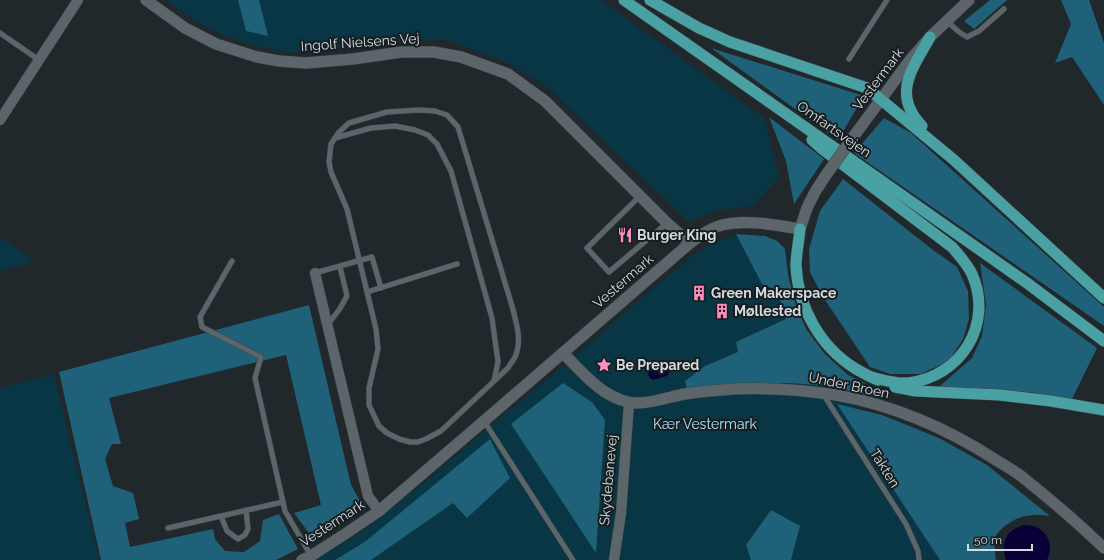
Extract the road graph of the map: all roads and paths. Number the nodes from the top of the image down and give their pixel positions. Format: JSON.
{"nodes":[{"id":1,"x":78,"y":0,"type":"edge"},
{"id":2,"x":146,"y":0,"type":"edge"},
{"id":3,"x":624,"y":0,"type":"edge"},
{"id":4,"x":650,"y":0,"type":"edge"},
{"id":5,"x":887,"y":0,"type":"edge"},
{"id":6,"x":969,"y":0,"type":"edge"},
{"id":7,"x":1004,"y":9,"type":"dead end"},
{"id":8,"x":947,"y":21,"type":"junction"},
{"id":9,"x":0,"y":33,"type":"edge"},
{"id":10,"x":930,"y":37,"type":"junction"},
{"id":11,"x":39,"y":60,"type":"junction"},
{"id":12,"x":849,"y":60,"type":"dead end"},
{"id":13,"x":881,"y":98,"type":"junction"},
{"id":14,"x":766,"y":100,"type":"junction"},
{"id":15,"x":0,"y":120,"type":"edge"},
{"id":16,"x":335,"y":138,"type":"junction"},
{"id":17,"x":954,"y":160,"type":"junction"},
{"id":18,"x":640,"y":195,"type":"junction"},
{"id":19,"x":667,"y":223,"type":"junction"},
{"id":20,"x":800,"y":229,"type":"junction"},
{"id":21,"x":690,"y":243,"type":"junction"},
{"id":22,"x":232,"y":261,"type":"dead end"},
{"id":23,"x":360,"y":261,"type":"junction"},
{"id":24,"x":457,"y":264,"type":"dead end"},
{"id":25,"x":340,"y":267,"type":"junction"},
{"id":26,"x":315,"y":273,"type":"joint"},
{"id":27,"x":1027,"y":283,"type":"junction"},
{"id":28,"x":381,"y":288,"type":"junction"},
{"id":29,"x":367,"y":292,"type":"junction"},
{"id":30,"x":1104,"y":298,"type":"edge"},
{"id":31,"x":327,"y":325,"type":"junction"},
{"id":32,"x":1104,"y":334,"type":"edge"},
{"id":33,"x":1104,"y":341,"type":"edge"},
{"id":34,"x":563,"y":353,"type":"junction"},
{"id":35,"x":872,"y":377,"type":"junction"},
{"id":36,"x":494,"y":381,"type":"junction"},
{"id":37,"x":823,"y":393,"type":"junction"},
{"id":38,"x":629,"y":403,"type":"junction"},
{"id":39,"x":1104,"y":410,"type":"edge"},
{"id":40,"x":484,"y":421,"type":"junction"},
{"id":41,"x":283,"y":502,"type":"junction"},
{"id":42,"x":246,"y":510,"type":"junction"},
{"id":43,"x":379,"y":511,"type":"junction"},
{"id":44,"x":222,"y":516,"type":"junction"},
{"id":45,"x":168,"y":528,"type":"dead end"},
{"id":46,"x":1104,"y":548,"type":"edge"},
{"id":47,"x":306,"y":558,"type":"edge"},
{"id":48,"x":573,"y":560,"type":"edge"},
{"id":49,"x":614,"y":560,"type":"edge"},
{"id":50,"x":919,"y":560,"type":"edge"}],
"edges":[{"from":1,"to":11,"type":"street"},
{"from":2,"to":18,"type":"street","name":"Ingolf Nielsens Vej"},
{"from":3,"to":14,"type":"highway","name":"Omfartsvejen"},
{"from":4,"to":13,"type":"highway"},
{"from":5,"to":12,"type":"lane"},
{"from":6,"to":8,"type":"street","name":"Vestermark"},
{"from":7,"to":8,"type":"lane"},
{"from":8,"to":10,"type":"street","name":"Vestermark"},
{"from":9,"to":11,"type":"lane"},
{"from":10,"to":13,"type":"street","name":"Vestermark"},
{"from":10,"to":17,"type":"highway"},
{"from":11,"to":15,"type":"street"},
{"from":13,"to":17,"type":"highway"},
{"from":13,"to":20,"type":"street","name":"Vestermark","bridge":true},
{"from":14,"to":27,"type":"highway","name":"Omfartsvejen"},
{"from":14,"to":35,"type":"highway"},
{"from":16,"to":23,"type":"lane"},
{"from":16,"to":36,"type":"lane"},
{"from":16,"to":36,"type":"lane"},
{"from":17,"to":30,"type":"highway"},
{"from":18,"to":19,"type":"street","name":"Ingolf Nielsens Vej"},
{"from":18,"to":19,"type":"lane"},
{"from":19,"to":21,"type":"street","name":"Ingolf Nielsens Vej"},
{"from":20,"to":21,"type":"street","name":"Vestermark"},
{"from":20,"to":35,"type":"highway"},
{"from":21,"to":34,"type":"street","name":"Vestermark"},
{"from":22,"to":41,"type":"lane"},
{"from":23,"to":25,"type":"lane"},
{"from":23,"to":28,"type":"lane"},
{"from":23,"to":29,"type":"lane"},
{"from":24,"to":28,"type":"lane"},
{"from":25,"to":26,"type":"lane"},
{"from":25,"to":31,"type":"lane"},
{"from":26,"to":31,"type":"street","name":"Vestermark"},
{"from":27,"to":32,"type":"highway"},
{"from":27,"to":33,"type":"highway"},
{"from":28,"to":29,"type":"lane"},
{"from":29,"to":36,"type":"lane"},
{"from":31,"to":43,"type":"street","name":"Vestermark"},
{"from":34,"to":38,"type":"street","name":"Under Broen"},
{"from":34,"to":40,"type":"street","name":"Vestermark"},
{"from":35,"to":39,"type":"highway"},
{"from":37,"to":38,"type":"street","name":"Under Broen"},
{"from":37,"to":46,"type":"street","name":"Under Broen"},
{"from":37,"to":50,"type":"lane","name":"Takten"},
{"from":38,"to":49,"type":"street","name":"Skydebanevej"},
{"from":40,"to":43,"type":"street","name":"Vestermark"},
{"from":40,"to":48,"type":"lane"},
{"from":41,"to":42,"type":"lane"},
{"from":41,"to":47,"type":"lane"},
{"from":42,"to":44,"type":"lane"},
{"from":42,"to":44,"type":"lane"},
{"from":43,"to":47,"type":"street","name":"Vestermark"},
{"from":44,"to":45,"type":"lane"}]}
